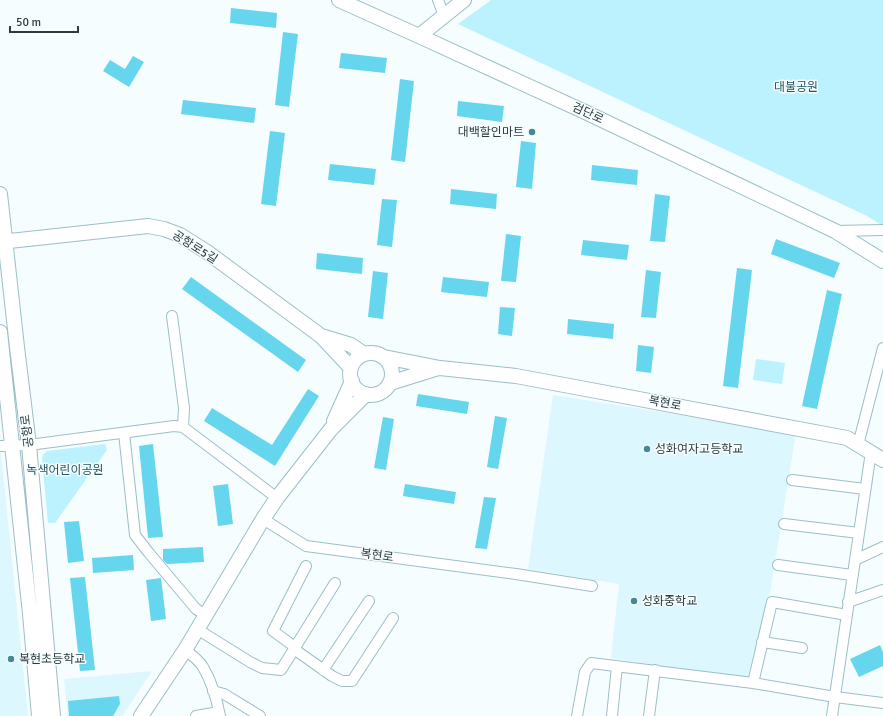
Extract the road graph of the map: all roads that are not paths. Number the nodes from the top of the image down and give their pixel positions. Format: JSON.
{"nodes":[{"id":1,"x":339,"y":0,"type":"edge"},
{"id":2,"x":438,"y":0,"type":"edge"},
{"id":3,"x":464,"y":0,"type":"edge"},
{"id":4,"x":444,"y":16,"type":"junction"},
{"id":5,"x":419,"y":36,"type":"junction"},
{"id":6,"x":0,"y":194,"type":"edge"},
{"id":7,"x":883,"y":230,"type":"edge"},
{"id":8,"x":835,"y":231,"type":"junction"},
{"id":9,"x":3,"y":242,"type":"edge"},
{"id":10,"x":883,"y":261,"type":"edge"},
{"id":11,"x":172,"y":316,"type":"dead end"},
{"id":12,"x":0,"y":332,"type":"edge"},
{"id":13,"x":321,"y":336,"type":"junction"},
{"id":14,"x":883,"y":348,"type":"edge"},
{"id":15,"x":364,"y":354,"type":"junction"},
{"id":16,"x":384,"y":357,"type":"junction"},
{"id":17,"x":440,"y":368,"type":"junction"},
{"id":18,"x":351,"y":375,"type":"junction"},
{"id":19,"x":390,"y":383,"type":"junction"},
{"id":20,"x":366,"y":394,"type":"junction"},
{"id":21,"x":183,"y":427,"type":"junction"},
{"id":22,"x":331,"y":429,"type":"junction"},
{"id":23,"x":124,"y":432,"type":"junction"},
{"id":24,"x":29,"y":445,"type":"junction"},
{"id":25,"x":858,"y":445,"type":"junction"},
{"id":26,"x":6,"y":446,"type":"edge"},
{"id":27,"x":871,"y":452,"type":"junction"},
{"id":28,"x":883,"y":460,"type":"edge"},
{"id":29,"x":792,"y":480,"type":"dead end"},
{"id":30,"x":865,"y":489,"type":"junction"},
{"id":31,"x":277,"y":498,"type":"junction"},
{"id":32,"x":263,"y":520,"type":"junction"},
{"id":33,"x":784,"y":524,"type":"dead end"},
{"id":34,"x":859,"y":533,"type":"junction"},
{"id":35,"x":883,"y":546,"type":"edge"},
{"id":36,"x":855,"y":560,"type":"junction"},
{"id":37,"x":778,"y":565,"type":"dead end"},
{"id":38,"x":306,"y":566,"type":"dead end"},
{"id":39,"x":852,"y":575,"type":"junction"},
{"id":40,"x":336,"y":583,"type":"dead end"},
{"id":41,"x":592,"y":586,"type":"dead end"},
{"id":42,"x":883,"y":590,"type":"edge"},
{"id":43,"x":369,"y":601,"type":"dead end"},
{"id":44,"x":848,"y":602,"type":"junction"},
{"id":45,"x":206,"y":615,"type":"junction"},
{"id":46,"x":847,"y":615,"type":"junction"},
{"id":47,"x":393,"y":618,"type":"dead end"},
{"id":48,"x":198,"y":629,"type":"junction"},
{"id":49,"x":762,"y":642,"type":"junction"},
{"id":50,"x":294,"y":648,"type":"junction"},
{"id":51,"x":802,"y":648,"type":"dead end"},
{"id":52,"x":185,"y":650,"type":"junction"},
{"id":53,"x":617,"y":666,"type":"junction"},
{"id":54,"x":323,"y":670,"type":"junction"},
{"id":55,"x":655,"y":670,"type":"junction"},
{"id":56,"x":753,"y":683,"type":"junction"},
{"id":57,"x":213,"y":691,"type":"junction"},
{"id":58,"x":834,"y":697,"type":"junction"},
{"id":59,"x":883,"y":703,"type":"edge"},
{"id":60,"x":219,"y":714,"type":"edge"},
{"id":61,"x":39,"y":716,"type":"edge"},
{"id":62,"x":53,"y":716,"type":"edge"},
{"id":63,"x":142,"y":716,"type":"edge"},
{"id":64,"x":196,"y":716,"type":"edge"},
{"id":65,"x":260,"y":716,"type":"edge"},
{"id":66,"x":577,"y":716,"type":"edge"},
{"id":67,"x":612,"y":716,"type":"edge"},
{"id":68,"x":649,"y":716,"type":"edge"},
{"id":69,"x":832,"y":716,"type":"edge"}],
"edges":[{"from":1,"to":5,"type":"main road","name":"검단로"},
{"from":2,"to":4,"type":"street"},
{"from":3,"to":4,"type":"main road"},
{"from":4,"to":5,"type":"main road"},
{"from":5,"to":8,"type":"main road","name":"검단로"},
{"from":6,"to":9,"type":"main road","name":"공항로"},
{"from":7,"to":8,"type":"street","name":"검단로"},
{"from":8,"to":10,"type":"main road","name":"검단로"},
{"from":9,"to":13,"type":"main road","name":"공항로5길"},
{"from":9,"to":24,"type":"main road","name":"공항로"},
{"from":11,"to":21,"type":"street"},
{"from":12,"to":26,"type":"main road","name":"공항로"},
{"from":13,"to":15,"type":"main road"},
{"from":13,"to":18,"type":"main road"},
{"from":14,"to":25,"type":"street"},
{"from":15,"to":16,"type":"main road"},
{"from":15,"to":18,"type":"main road"},
{"from":16,"to":17,"type":"main road","name":"복현로"},
{"from":16,"to":19,"type":"main road"},
{"from":17,"to":19,"type":"main road"},
{"from":17,"to":25,"type":"main road","name":"복현로"},
{"from":18,"to":20,"type":"main road"},
{"from":18,"to":22,"type":"main road"},
{"from":19,"to":20,"type":"main road"},
{"from":20,"to":22,"type":"main road"},
{"from":21,"to":23,"type":"street"},
{"from":21,"to":31,"type":"street"},
{"from":22,"to":31,"type":"main road"},
{"from":23,"to":24,"type":"street"},
{"from":23,"to":45,"type":"street"},
{"from":24,"to":26,"type":"street"},
{"from":24,"to":62,"type":"main road","name":"공항로"},
{"from":25,"to":27,"type":"main road","name":"복현로"},
{"from":26,"to":61,"type":"main road","name":"공항로"},
{"from":27,"to":28,"type":"main road","name":"복현로"},
{"from":27,"to":30,"type":"street"},
{"from":29,"to":30,"type":"street"},
{"from":30,"to":34,"type":"street"},
{"from":31,"to":32,"type":"main road"},
{"from":32,"to":41,"type":"street","name":"복현로"},
{"from":32,"to":45,"type":"main road"},
{"from":33,"to":34,"type":"street"},
{"from":34,"to":36,"type":"street"},
{"from":35,"to":36,"type":"street"},
{"from":36,"to":39,"type":"street"},
{"from":37,"to":39,"type":"street"},
{"from":38,"to":50,"type":"street"},
{"from":39,"to":44,"type":"street"},
{"from":40,"to":50,"type":"street"},
{"from":42,"to":44,"type":"street"},
{"from":43,"to":54,"type":"street"},
{"from":44,"to":46,"type":"street"},
{"from":45,"to":48,"type":"main road"},
{"from":46,"to":49,"type":"street"},
{"from":46,"to":58,"type":"street"},
{"from":47,"to":54,"type":"street"},
{"from":48,"to":50,"type":"street"},
{"from":48,"to":52,"type":"main road"},
{"from":49,"to":51,"type":"street"},
{"from":49,"to":56,"type":"street"},
{"from":50,"to":54,"type":"street"},
{"from":52,"to":57,"type":"street"},
{"from":52,"to":63,"type":"main road"},
{"from":53,"to":55,"type":"street"},
{"from":53,"to":66,"type":"street"},
{"from":53,"to":67,"type":"street"},
{"from":55,"to":56,"type":"street"},
{"from":55,"to":68,"type":"street"},
{"from":56,"to":58,"type":"street"},
{"from":57,"to":60,"type":"street"},
{"from":57,"to":65,"type":"street"},
{"from":58,"to":59,"type":"street"},
{"from":58,"to":69,"type":"street"},
{"from":60,"to":64,"type":"street"}]}
